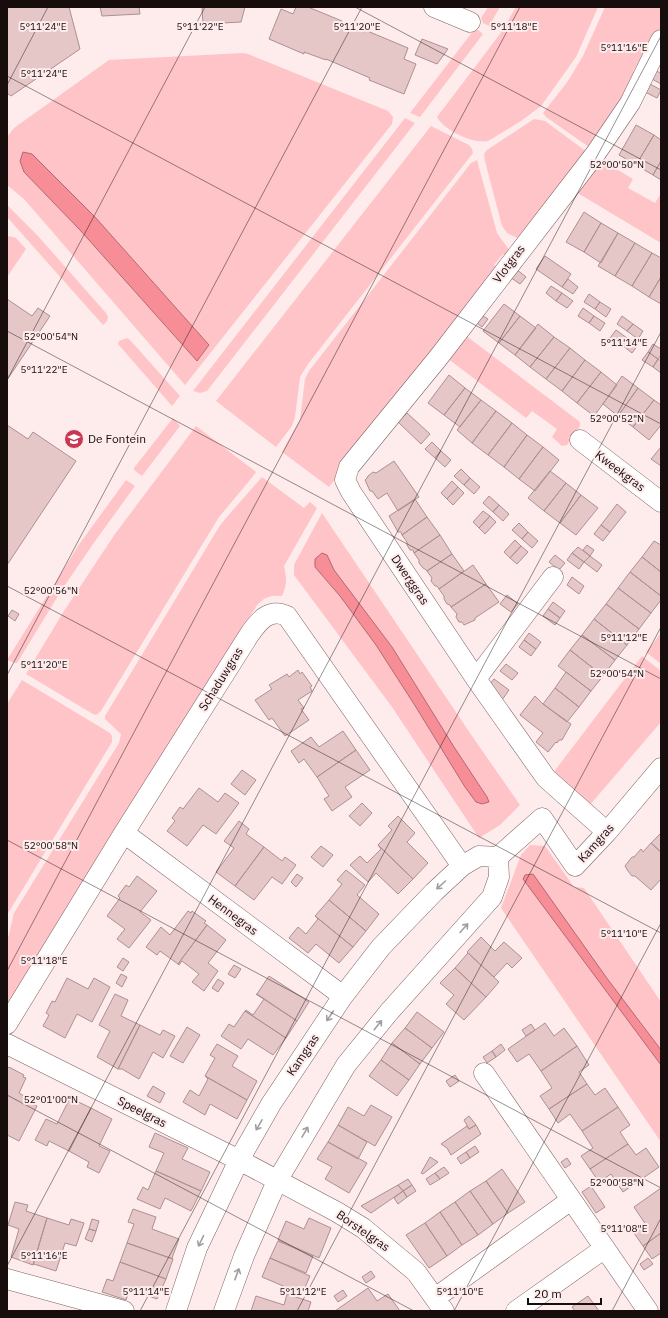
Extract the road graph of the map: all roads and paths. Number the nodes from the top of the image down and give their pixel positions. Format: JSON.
{"nodes":[{"id":1,"x":434,"y":7,"type":"edge"},
{"id":2,"x":470,"y":22,"type":"dead end"},
{"id":3,"x":661,"y":40,"type":"edge"},
{"id":4,"x":580,"y":440,"type":"dead end"},
{"id":5,"x":344,"y":480,"type":"joint"},
{"id":6,"x":661,"y":502,"type":"edge"},
{"id":7,"x":554,"y":577,"type":"dead end"},
{"id":8,"x":476,"y":679,"type":"junction"},
{"id":9,"x":661,"y":768,"type":"edge"},
{"id":10,"x":607,"y":832,"type":"junction"},
{"id":11,"x":124,"y":834,"type":"junction"},
{"id":12,"x":498,"y":857,"type":"junction"},
{"id":13,"x":462,"y":866,"type":"junction"},
{"id":14,"x":343,"y":996,"type":"junction"},
{"id":15,"x":7,"y":1024,"type":"edge"},
{"id":16,"x":7,"y":1044,"type":"edge"},
{"id":17,"x":484,"y":1073,"type":"dead end"},
{"id":18,"x":239,"y":1160,"type":"junction"},
{"id":19,"x":277,"y":1181,"type":"junction"},
{"id":20,"x":571,"y":1200,"type":"junction"},
{"id":21,"x":605,"y":1248,"type":"junction"},
{"id":22,"x":7,"y":1279,"type":"edge"},
{"id":23,"x":440,"y":1305,"type":"edge"},
{"id":24,"x":124,"y":1311,"type":"edge"},
{"id":25,"x":176,"y":1311,"type":"edge"},
{"id":26,"x":224,"y":1311,"type":"edge"},
{"id":27,"x":516,"y":1311,"type":"edge"},
{"id":28,"x":648,"y":1311,"type":"edge"}],
"edges":[{"from":1,"to":2,"type":"street"},
{"from":3,"to":5,"type":"street","name":"Vlotgras"},
{"from":4,"to":6,"type":"street","name":"Kweekgras"},
{"from":5,"to":8,"type":"street","name":"Dwerggras"},
{"from":7,"to":8,"type":"street"},
{"from":8,"to":10,"type":"street","name":"Dwerggras"},
{"from":9,"to":10,"type":"street","name":"Kamgras"},
{"from":10,"to":12,"type":"street","name":"Kamgras"},
{"from":11,"to":13,"type":"street","name":"Schaduwgras"},
{"from":11,"to":14,"type":"street","name":"Hennegras"},
{"from":11,"to":15,"type":"street","name":"Schaduwgras"},
{"from":12,"to":13,"type":"street","name":"Kamgras"},
{"from":19,"to":12,"type":"street","one_way":true},
{"from":13,"to":14,"type":"street","name":"Kamgras","one_way":true},
{"from":14,"to":18,"type":"street","name":"Kamgras","one_way":true},
{"from":16,"to":18,"type":"street","name":"Speelgras"},
{"from":17,"to":20,"type":"street"},
{"from":18,"to":19,"type":"street","name":"Speelgras"},
{"from":18,"to":25,"type":"street","name":"Kamgras","one_way":true},
{"from":19,"to":23,"type":"street","name":"Borstelgras"},
{"from":26,"to":19,"type":"street","one_way":true},
{"from":20,"to":21,"type":"street"},
{"from":20,"to":23,"type":"street","name":"Borstelgras"},
{"from":21,"to":27,"type":"street"},
{"from":21,"to":28,"type":"street"},
{"from":22,"to":24,"type":"street"}]}
